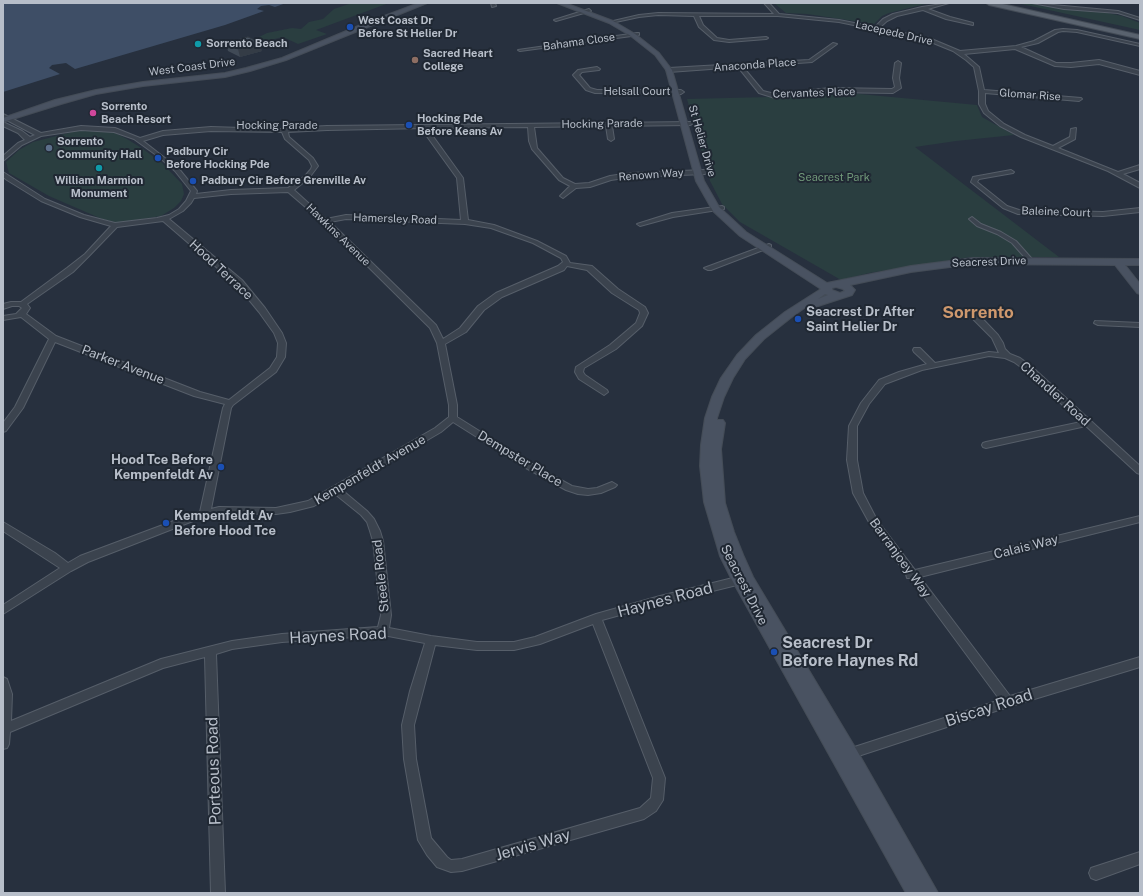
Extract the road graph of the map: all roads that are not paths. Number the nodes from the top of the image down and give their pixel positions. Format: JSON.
{"nodes":[{"id":1,"x":419,"y":3,"type":"edge"},
{"id":2,"x":424,"y":3,"type":"edge"},
{"id":3,"x":560,"y":3,"type":"edge"},
{"id":4,"x":566,"y":3,"type":"edge"},
{"id":5,"x":766,"y":3,"type":"edge"},
{"id":6,"x":948,"y":3,"type":"edge"},
{"id":7,"x":990,"y":3,"type":"edge"},
{"id":8,"x":1007,"y":3,"type":"edge"},
{"id":9,"x":1034,"y":3,"type":"edge"},
{"id":10,"x":939,"y":4,"type":"edge"},
{"id":11,"x":922,"y":8,"type":"junction"},
{"id":12,"x":587,"y":11,"type":"junction"},
{"id":13,"x":696,"y":14,"type":"junction"},
{"id":14,"x":778,"y":15,"type":"junction"},
{"id":15,"x":1140,"y":19,"type":"edge"},
{"id":16,"x":556,"y":20,"type":"dead end"},
{"id":17,"x":613,"y":22,"type":"junction"},
{"id":18,"x":971,"y":24,"type":"dead end"},
{"id":19,"x":876,"y":28,"type":"junction"},
{"id":20,"x":1140,"y":32,"type":"edge"},
{"id":21,"x":635,"y":34,"type":"junction"},
{"id":22,"x":1140,"y":37,"type":"edge"},
{"id":23,"x":766,"y":38,"type":"dead end"},
{"id":24,"x":835,"y":44,"type":"dead end"},
{"id":25,"x":1140,"y":46,"type":"edge"},
{"id":26,"x":1016,"y":47,"type":"junction"},
{"id":27,"x":520,"y":50,"type":"dead end"},
{"id":28,"x":960,"y":53,"type":"junction"},
{"id":29,"x":898,"y":63,"type":"dead end"},
{"id":30,"x":1055,"y":64,"type":"junction"},
{"id":31,"x":740,"y":66,"type":"junction"},
{"id":32,"x":597,"y":69,"type":"dead end"},
{"id":33,"x":671,"y":70,"type":"junction"},
{"id":34,"x":1061,"y":72,"type":"dead end"},
{"id":35,"x":1140,"y":73,"type":"edge"},
{"id":36,"x":982,"y":91,"type":"junction"},
{"id":37,"x":678,"y":92,"type":"junction"},
{"id":38,"x":1079,"y":99,"type":"dead end"},
{"id":39,"x":36,"y":109,"type":"junction"},
{"id":40,"x":4,"y":119,"type":"edge"},
{"id":41,"x":15,"y":122,"type":"junction"},
{"id":42,"x":688,"y":123,"type":"junction"},
{"id":43,"x":609,"y":124,"type":"junction"},
{"id":44,"x":531,"y":125,"type":"junction"},
{"id":45,"x":429,"y":127,"type":"junction"},
{"id":46,"x":29,"y":129,"type":"junction"},
{"id":47,"x":285,"y":129,"type":"junction"},
{"id":48,"x":1074,"y":129,"type":"dead end"},
{"id":49,"x":20,"y":132,"type":"junction"},
{"id":50,"x":40,"y":135,"type":"junction"},
{"id":51,"x":138,"y":139,"type":"junction"},
{"id":52,"x":611,"y":139,"type":"dead end"},
{"id":53,"x":28,"y":140,"type":"junction"},
{"id":54,"x":1052,"y":148,"type":"junction"},
{"id":55,"x":3,"y":159,"type":"edge"},
{"id":56,"x":1140,"y":167,"type":"edge"},
{"id":57,"x":702,"y":172,"type":"junction"},
{"id":58,"x":1011,"y":172,"type":"dead end"},
{"id":59,"x":3,"y":174,"type":"edge"},
{"id":60,"x":1117,"y":174,"type":"junction"},
{"id":61,"x":3,"y":181,"type":"edge"},
{"id":62,"x":574,"y":186,"type":"junction"},
{"id":63,"x":1140,"y":186,"type":"edge"},
{"id":64,"x":290,"y":190,"type":"junction"},
{"id":65,"x":194,"y":193,"type":"junction"},
{"id":66,"x":563,"y":196,"type":"dead end"},
{"id":67,"x":719,"y":209,"type":"junction"},
{"id":68,"x":1140,"y":210,"type":"edge"},
{"id":69,"x":161,"y":219,"type":"junction"},
{"id":70,"x":972,"y":220,"type":"dead end"},
{"id":71,"x":325,"y":221,"type":"junction"},
{"id":72,"x":465,"y":222,"type":"junction"},
{"id":73,"x":640,"y":224,"type":"dead end"},
{"id":74,"x":114,"y":227,"type":"junction"},
{"id":75,"x":766,"y":247,"type":"junction"},
{"id":76,"x":1030,"y":260,"type":"junction"},
{"id":77,"x":566,"y":262,"type":"junction"},
{"id":78,"x":1140,"y":262,"type":"edge"},
{"id":79,"x":1123,"y":263,"type":"junction"},
{"id":80,"x":1140,"y":265,"type":"edge"},
{"id":81,"x":708,"y":268,"type":"dead end"},
{"id":82,"x":1140,"y":280,"type":"edge"},
{"id":83,"x":833,"y":288,"type":"junction"},
{"id":84,"x":850,"y":291,"type":"joint"},
{"id":85,"x":1140,"y":291,"type":"edge"},
{"id":86,"x":23,"y":304,"type":"junction"},
{"id":87,"x":3,"y":307,"type":"edge"},
{"id":88,"x":22,"y":314,"type":"junction"},
{"id":89,"x":974,"y":315,"type":"dead end"},
{"id":90,"x":3,"y":318,"type":"edge"},
{"id":91,"x":1098,"y":323,"type":"dead end"},
{"id":92,"x":1140,"y":325,"type":"edge"},
{"id":93,"x":53,"y":338,"type":"junction"},
{"id":94,"x":441,"y":343,"type":"junction"},
{"id":95,"x":917,"y":350,"type":"dead end"},
{"id":96,"x":1007,"y":356,"type":"junction"},
{"id":97,"x":933,"y":365,"type":"junction"},
{"id":98,"x":604,"y":392,"type":"dead end"},
{"id":99,"x":230,"y":403,"type":"junction"},
{"id":100,"x":453,"y":418,"type":"junction"},
{"id":101,"x":1088,"y":423,"type":"junction"},
{"id":102,"x":3,"y":429,"type":"edge"},
{"id":103,"x":986,"y":445,"type":"dead end"},
{"id":104,"x":1140,"y":471,"type":"edge"},
{"id":105,"x":612,"y":485,"type":"dead end"},
{"id":106,"x":336,"y":490,"type":"junction"},
{"id":107,"x":205,"y":513,"type":"junction"},
{"id":108,"x":1140,"y":519,"type":"edge"},
{"id":109,"x":3,"y":526,"type":"edge"},
{"id":110,"x":67,"y":568,"type":"junction"},
{"id":111,"x":912,"y":575,"type":"junction"},
{"id":112,"x":743,"y":579,"type":"junction"},
{"id":113,"x":3,"y":610,"type":"edge"},
{"id":114,"x":596,"y":618,"type":"junction"},
{"id":115,"x":383,"y":631,"type":"junction"},
{"id":116,"x":431,"y":640,"type":"junction"},
{"id":117,"x":210,"y":650,"type":"junction"},
{"id":118,"x":1140,"y":662,"type":"edge"},
{"id":119,"x":3,"y":682,"type":"edge"},
{"id":120,"x":1008,"y":702,"type":"junction"},
{"id":121,"x":5,"y":728,"type":"junction"},
{"id":122,"x":3,"y":744,"type":"edge"},
{"id":123,"x":844,"y":755,"type":"junction"},
{"id":124,"x":1140,"y":858,"type":"edge"},
{"id":125,"x":1096,"y":873,"type":"dead end"},
{"id":126,"x":218,"y":893,"type":"edge"},
{"id":127,"x":916,"y":893,"type":"edge"},
{"id":128,"x":929,"y":893,"type":"edge"}],
"edges":[{"from":1,"to":40,"type":"main road","name":"West Coast Drive"},
{"from":2,"to":39,"type":"main road","name":"West Coast Drive"},
{"from":3,"to":12,"type":"main road","name":"St Helier Drive"},
{"from":4,"to":12,"type":"main road","name":"St Helier Drive"},
{"from":5,"to":14,"type":"street"},
{"from":6,"to":10,"type":"street"},
{"from":7,"to":22,"type":"main road"},
{"from":8,"to":20,"type":"main road"},
{"from":9,"to":15,"type":"street"},
{"from":10,"to":11,"type":"street"},
{"from":11,"to":18,"type":"street"},
{"from":11,"to":19,"type":"street"},
{"from":12,"to":16,"type":"street"},
{"from":12,"to":17,"type":"main road","name":"St Helier Drive"},
{"from":13,"to":14,"type":"street","name":"Lacepede Drive"},
{"from":13,"to":17,"type":"street","name":"Lacepede Drive"},
{"from":13,"to":23,"type":"street"},
{"from":14,"to":19,"type":"street","name":"Lacepede Drive"},
{"from":17,"to":21,"type":"main road","name":"St Helier Drive"},
{"from":19,"to":28,"type":"street","name":"Lacepede Drive"},
{"from":21,"to":27,"type":"street","name":"Bahama Close"},
{"from":21,"to":33,"type":"main road","name":"St Helier Drive"},
{"from":24,"to":31,"type":"street","name":"Anaconda Place"},
{"from":25,"to":26,"type":"street"},
{"from":26,"to":28,"type":"street"},
{"from":26,"to":30,"type":"street"},
{"from":28,"to":36,"type":"street","name":"Lacepede Drive"},
{"from":29,"to":31,"type":"street","name":"Cervantes Place"},
{"from":30,"to":34,"type":"street"},
{"from":30,"to":35,"type":"street"},
{"from":31,"to":33,"type":"street","name":"Anaconda Place"},
{"from":32,"to":37,"type":"street","name":"Helsall Court"},
{"from":33,"to":37,"type":"main road","name":"St Helier Drive"},
{"from":36,"to":38,"type":"street","name":"Glomar Rise"},
{"from":36,"to":54,"type":"street","name":"Lacepede Drive"},
{"from":37,"to":42,"type":"main road","name":"St Helier Drive"},
{"from":39,"to":40,"type":"main road","name":"West Coast Drive"},
{"from":39,"to":41,"type":"main road"},
{"from":40,"to":41,"type":"street"},
{"from":40,"to":49,"type":"street"},
{"from":41,"to":46,"type":"street"},
{"from":42,"to":43,"type":"street","name":"Hocking Parade"},
{"from":42,"to":57,"type":"main road","name":"St Helier Drive"},
{"from":43,"to":44,"type":"street","name":"Hocking Parade"},
{"from":43,"to":52,"type":"street"},
{"from":44,"to":45,"type":"street","name":"Hocking Parade"},
{"from":44,"to":62,"type":"street"},
{"from":45,"to":47,"type":"street","name":"Hocking Parade"},
{"from":45,"to":72,"type":"street"},
{"from":46,"to":49,"type":"street"},
{"from":46,"to":50,"type":"street"},
{"from":47,"to":51,"type":"street","name":"Hocking Parade"},
{"from":47,"to":64,"type":"street"},
{"from":48,"to":54,"type":"street"},
{"from":49,"to":53,"type":"street"},
{"from":50,"to":51,"type":"street"},
{"from":50,"to":53,"type":"street"},
{"from":51,"to":65,"type":"street"},
{"from":53,"to":55,"type":"street"},
{"from":54,"to":60,"type":"street","name":"Lacepede Drive"},
{"from":56,"to":60,"type":"street"},
{"from":57,"to":62,"type":"street","name":"Renown Way"},
{"from":57,"to":67,"type":"main road","name":"St Helier Drive"},
{"from":58,"to":68,"type":"street","name":"Baleine Court"},
{"from":59,"to":74,"type":"street"},
{"from":60,"to":63,"type":"street","name":"Lacepede Drive"},
{"from":61,"to":74,"type":"street"},
{"from":62,"to":66,"type":"street"},
{"from":64,"to":65,"type":"street"},
{"from":64,"to":71,"type":"street","name":"Hawkins Avenue"},
{"from":65,"to":69,"type":"street"},
{"from":67,"to":73,"type":"street"},
{"from":67,"to":75,"type":"main road","name":"St Helier Drive"},
{"from":69,"to":74,"type":"street"},
{"from":69,"to":99,"type":"street","name":"Hood Terrace"},
{"from":70,"to":76,"type":"street"},
{"from":71,"to":72,"type":"street","name":"Hamersley Road"},
{"from":71,"to":94,"type":"street","name":"Hawkins Avenue"},
{"from":72,"to":77,"type":"street","name":"Hamersley Road"},
{"from":74,"to":86,"type":"street"},
{"from":75,"to":81,"type":"street"},
{"from":75,"to":83,"type":"main road","name":"St Helier Drive"},
{"from":76,"to":79,"type":"main road","name":"Seacrest Drive"},
{"from":76,"to":83,"type":"main road","name":"Seacrest Drive"},
{"from":77,"to":94,"type":"street"},
{"from":77,"to":98,"type":"street"},
{"from":78,"to":79,"type":"main road","name":"Seacrest Drive"},
{"from":79,"to":80,"type":"main road","name":"Seacrest Drive"},
{"from":79,"to":82,"type":"main road"},
{"from":79,"to":84,"type":"main road","name":"Seacrest Drive"},
{"from":79,"to":85,"type":"main road"},
{"from":83,"to":84,"type":"main road","name":"St Helier Drive"},
{"from":83,"to":112,"type":"main road","name":"Seacrest Drive"},
{"from":86,"to":87,"type":"street"},
{"from":86,"to":88,"type":"street"},
{"from":88,"to":90,"type":"street"},
{"from":88,"to":93,"type":"street","name":"Parker Avenue"},
{"from":89,"to":96,"type":"street","name":"Chandler Road"},
{"from":91,"to":92,"type":"street"},
{"from":93,"to":99,"type":"street","name":"Parker Avenue"},
{"from":93,"to":102,"type":"street"},
{"from":94,"to":100,"type":"street"},
{"from":95,"to":97,"type":"street"},
{"from":96,"to":97,"type":"street","name":"Barranjoey Way"},
{"from":96,"to":101,"type":"street","name":"Chandler Road"},
{"from":97,"to":111,"type":"street","name":"Barranjoey Way"},
{"from":99,"to":107,"type":"street"},
{"from":100,"to":105,"type":"street","name":"Dempster Place"},
{"from":100,"to":106,"type":"street","name":"Kempenfeldt Avenue"},
{"from":101,"to":103,"type":"street"},
{"from":101,"to":104,"type":"street","name":"Chandler Road"},
{"from":106,"to":107,"type":"street","name":"Kempenfeldt Avenue"},
{"from":106,"to":115,"type":"street","name":"Steele Road"},
{"from":107,"to":110,"type":"street","name":"Kempenfeldt Avenue"},
{"from":108,"to":111,"type":"street","name":"Calais Way"},
{"from":109,"to":110,"type":"street"},
{"from":110,"to":113,"type":"street","name":"Kempenfeldt Avenue"},
{"from":111,"to":120,"type":"street","name":"Barranjoey Way"},
{"from":112,"to":114,"type":"street","name":"Haynes Road"},
{"from":112,"to":123,"type":"main road","name":"Seacrest Drive"},
{"from":114,"to":116,"type":"street","name":"Haynes Road"},
{"from":114,"to":116,"type":"street","name":"Jervis Way"},
{"from":115,"to":116,"type":"street","name":"Haynes Road"},
{"from":115,"to":117,"type":"street","name":"Haynes Road"},
{"from":117,"to":121,"type":"street","name":"Haynes Road"},
{"from":117,"to":126,"type":"street","name":"Porteous Road"},
{"from":118,"to":120,"type":"street","name":"Biscay Road"},
{"from":119,"to":121,"type":"street"},
{"from":120,"to":123,"type":"street","name":"Biscay Road"},
{"from":121,"to":122,"type":"street"},
{"from":123,"to":127,"type":"main road","name":"Seacrest Drive"},
{"from":123,"to":128,"type":"main road","name":"Seacrest Drive"},
{"from":124,"to":125,"type":"street"}]}
